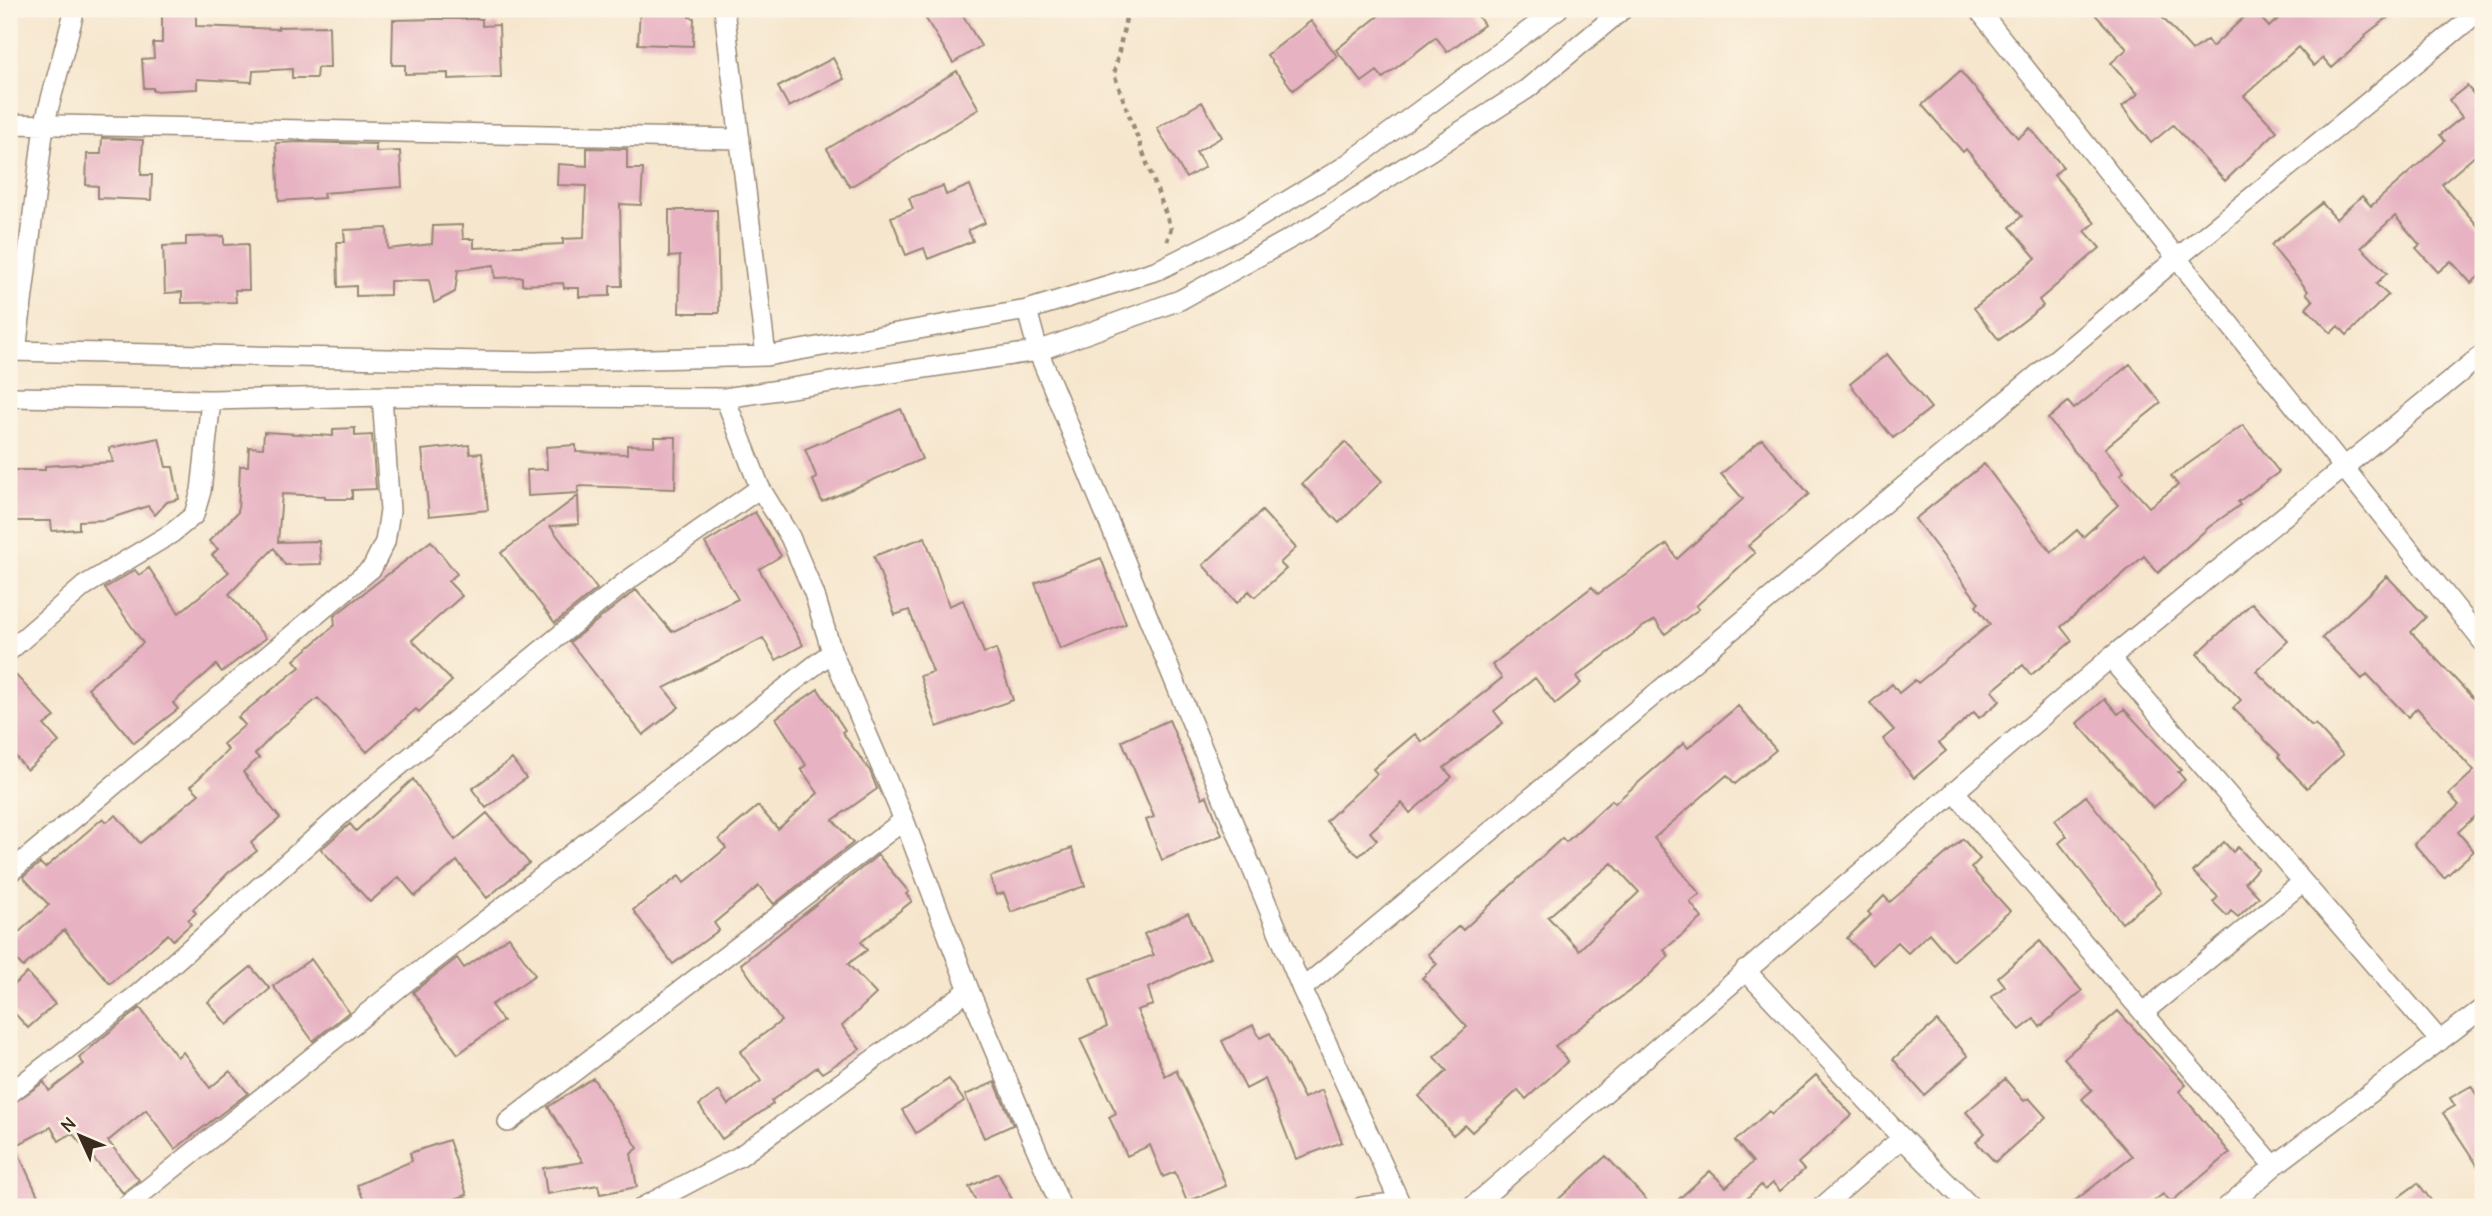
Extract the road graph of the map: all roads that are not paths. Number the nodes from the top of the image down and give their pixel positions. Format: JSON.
{"nodes":[{"id":1,"x":75,"y":9,"type":"edge"},
{"id":2,"x":724,"y":9,"type":"edge"},
{"id":3,"x":1558,"y":9,"type":"edge"},
{"id":4,"x":1623,"y":9,"type":"edge"},
{"id":5,"x":1978,"y":9,"type":"edge"},
{"id":6,"x":2482,"y":9,"type":"edge"},
{"id":7,"x":9,"y":124,"type":"edge"},
{"id":8,"x":44,"y":125,"type":"junction"},
{"id":9,"x":740,"y":139,"type":"junction"},
{"id":10,"x":2176,"y":259,"type":"junction"},
{"id":11,"x":1027,"y":310,"type":"junction"},
{"id":12,"x":13,"y":351,"type":"edge"},
{"id":13,"x":1038,"y":351,"type":"junction"},
{"id":14,"x":2483,"y":354,"type":"edge"},
{"id":15,"x":766,"y":356,"type":"junction"},
{"id":16,"x":382,"y":396,"type":"junction"},
{"id":17,"x":9,"y":397,"type":"edge"},
{"id":18,"x":725,"y":398,"type":"junction"},
{"id":19,"x":211,"y":400,"type":"junction"},
{"id":20,"x":2343,"y":467,"type":"junction"},
{"id":21,"x":760,"y":488,"type":"junction"},
{"id":22,"x":2483,"y":642,"type":"edge"},
{"id":23,"x":9,"y":650,"type":"edge"},
{"id":24,"x":832,"y":652,"type":"junction"},
{"id":25,"x":2110,"y":658,"type":"junction"},
{"id":26,"x":1954,"y":791,"type":"junction"},
{"id":27,"x":904,"y":820,"type":"junction"},
{"id":28,"x":9,"y":873,"type":"edge"},
{"id":29,"x":2303,"y":882,"type":"junction"},
{"id":30,"x":1745,"y":970,"type":"junction"},
{"id":31,"x":1302,"y":989,"type":"junction"},
{"id":32,"x":970,"y":990,"type":"junction"},
{"id":33,"x":2483,"y":1009,"type":"edge"},
{"id":34,"x":2145,"y":1011,"type":"junction"},
{"id":35,"x":2440,"y":1041,"type":"junction"},
{"id":36,"x":9,"y":1094,"type":"edge"},
{"id":37,"x":509,"y":1122,"type":"dead end"},
{"id":38,"x":1902,"y":1138,"type":"junction"},
{"id":39,"x":2274,"y":1166,"type":"junction"},
{"id":40,"x":1400,"y":1204,"type":"edge"},
{"id":41,"x":125,"y":1207,"type":"edge"},
{"id":42,"x":643,"y":1207,"type":"edge"},
{"id":43,"x":1061,"y":1207,"type":"edge"},
{"id":44,"x":1362,"y":1207,"type":"edge"},
{"id":45,"x":1472,"y":1207,"type":"edge"},
{"id":46,"x":1822,"y":1207,"type":"edge"},
{"id":47,"x":1971,"y":1207,"type":"edge"},
{"id":48,"x":2227,"y":1207,"type":"edge"}],
"edges":[{"from":1,"to":8,"type":"street"},
{"from":2,"to":9,"type":"street"},
{"from":3,"to":11,"type":"street"},
{"from":4,"to":13,"type":"street"},
{"from":5,"to":10,"type":"street"},
{"from":6,"to":10,"type":"street"},
{"from":7,"to":8,"type":"street"},
{"from":8,"to":9,"type":"street"},
{"from":8,"to":12,"type":"street"},
{"from":9,"to":15,"type":"street"},
{"from":10,"to":20,"type":"street"},
{"from":10,"to":31,"type":"street"},
{"from":11,"to":13,"type":"street"},
{"from":11,"to":15,"type":"street"},
{"from":12,"to":15,"type":"street"},
{"from":13,"to":18,"type":"street"},
{"from":13,"to":31,"type":"street"},
{"from":14,"to":20,"type":"street"},
{"from":16,"to":18,"type":"street"},
{"from":16,"to":19,"type":"street"},
{"from":16,"to":28,"type":"street"},
{"from":17,"to":19,"type":"street"},
{"from":18,"to":21,"type":"street"},
{"from":19,"to":23,"type":"street"},
{"from":20,"to":22,"type":"street"},
{"from":20,"to":25,"type":"street"},
{"from":21,"to":24,"type":"street"},
{"from":21,"to":36,"type":"street"},
{"from":24,"to":27,"type":"street"},
{"from":24,"to":41,"type":"street"},
{"from":25,"to":26,"type":"street"},
{"from":25,"to":29,"type":"street"},
{"from":26,"to":30,"type":"street"},
{"from":26,"to":34,"type":"street"},
{"from":27,"to":32,"type":"street"},
{"from":27,"to":37,"type":"street"},
{"from":29,"to":34,"type":"street"},
{"from":29,"to":35,"type":"street"},
{"from":30,"to":38,"type":"street"},
{"from":30,"to":45,"type":"street"},
{"from":31,"to":40,"type":"street"},
{"from":32,"to":42,"type":"street"},
{"from":32,"to":43,"type":"street"},
{"from":33,"to":35,"type":"street"},
{"from":34,"to":39,"type":"street"},
{"from":35,"to":39,"type":"street"},
{"from":38,"to":46,"type":"street"},
{"from":38,"to":47,"type":"street"},
{"from":39,"to":48,"type":"street"},
{"from":40,"to":44,"type":"street"}]}
